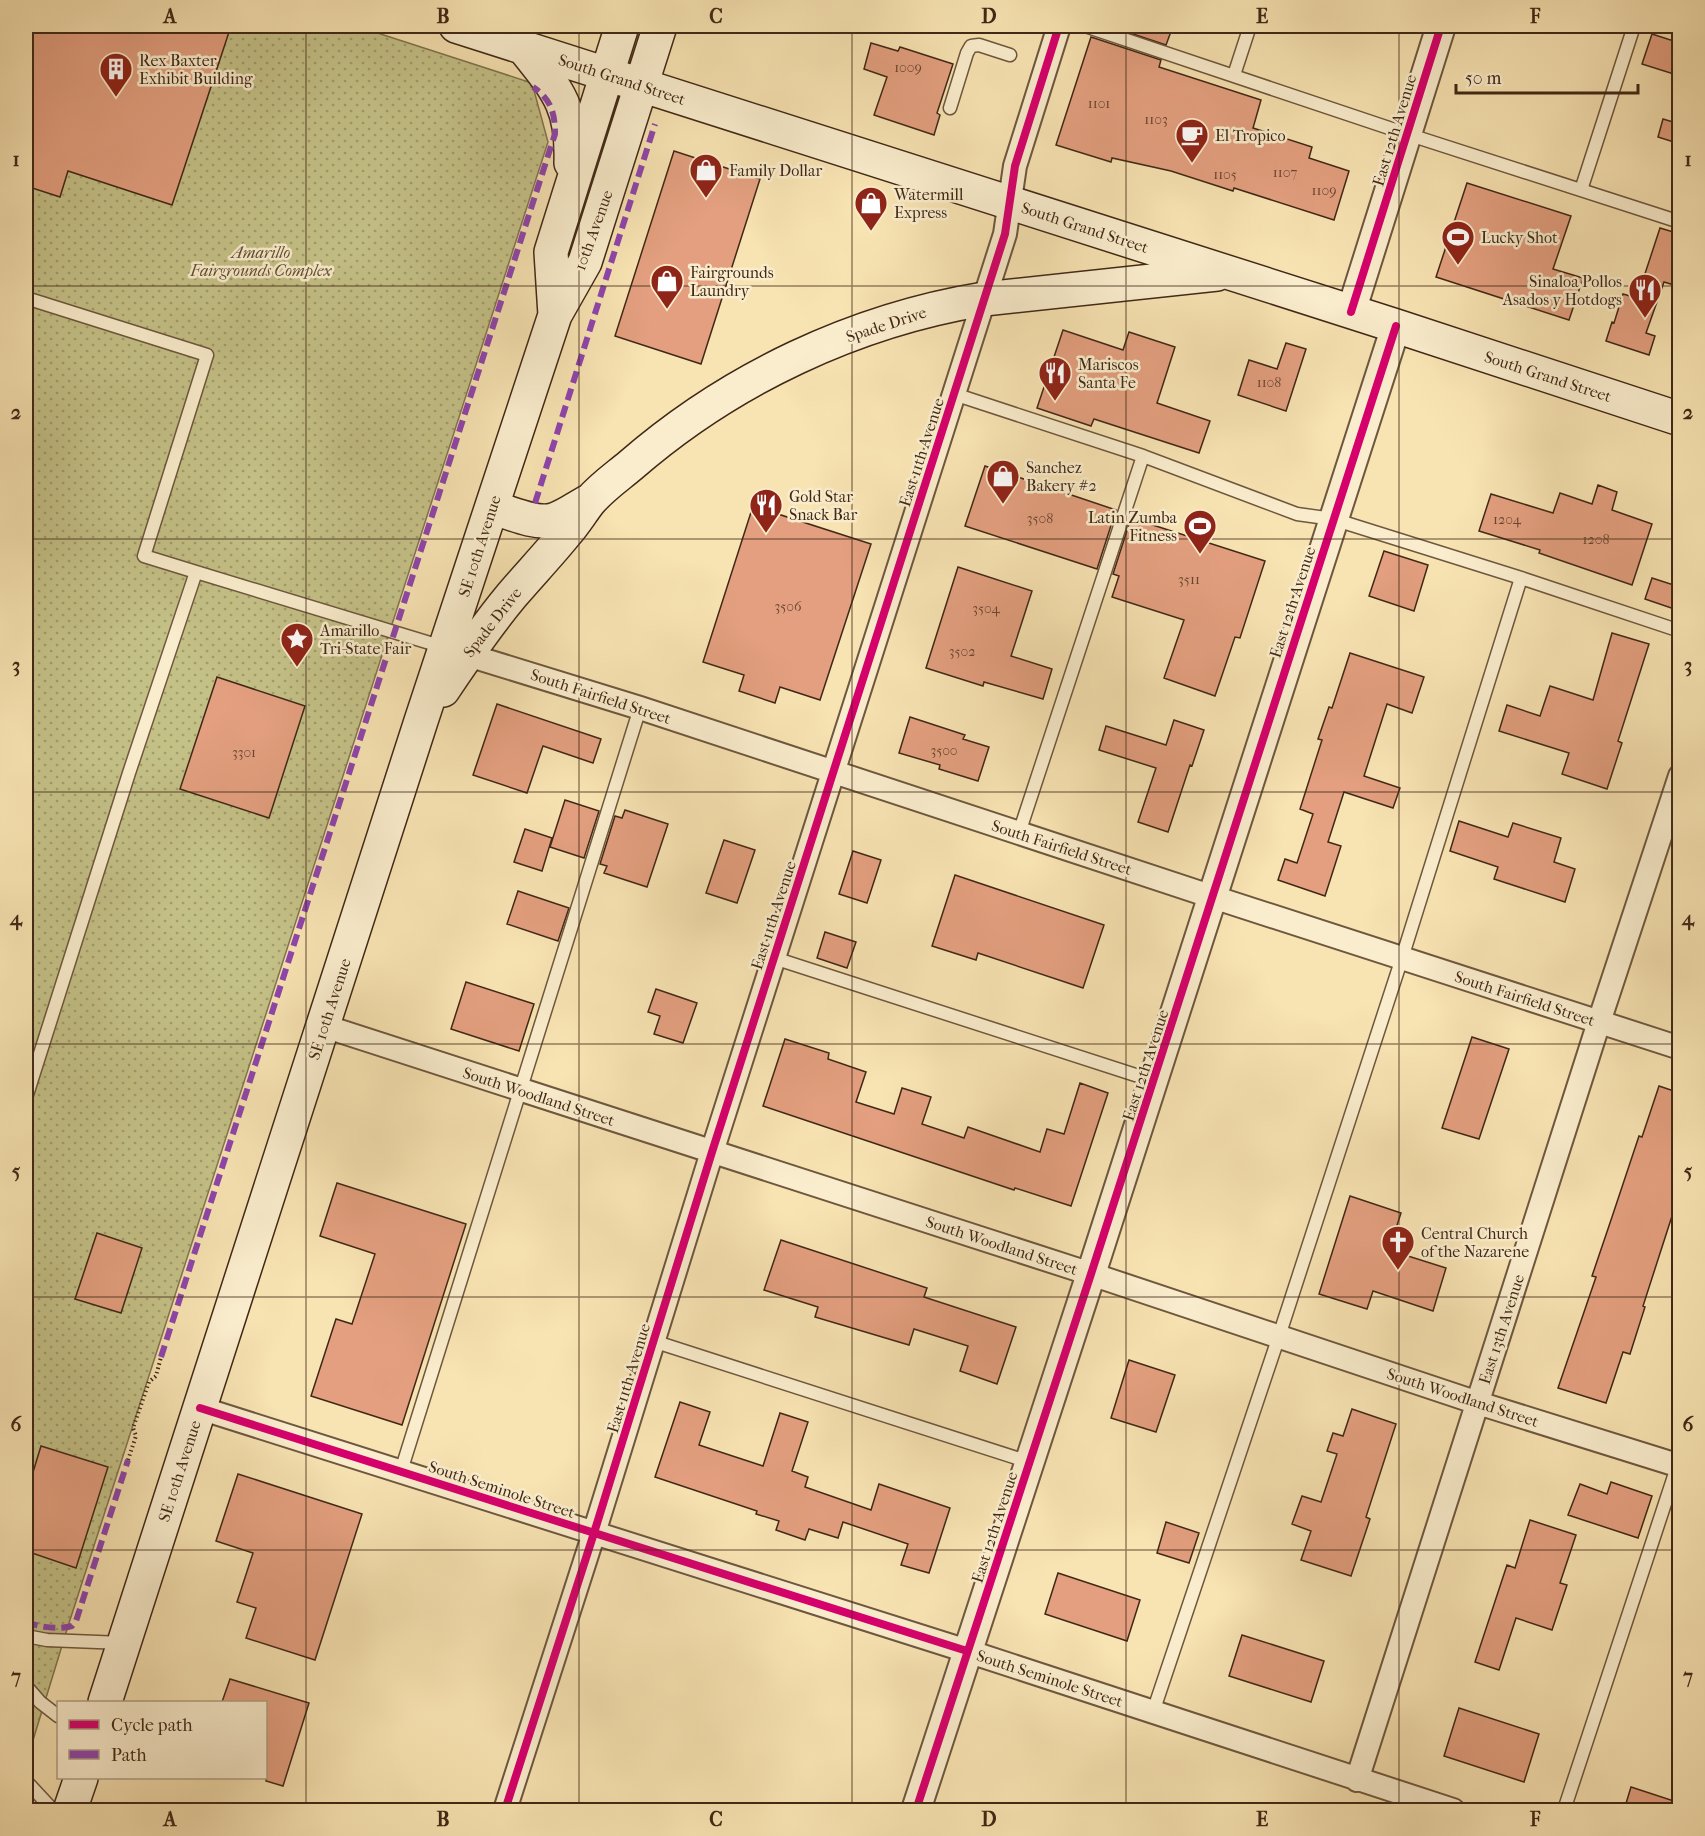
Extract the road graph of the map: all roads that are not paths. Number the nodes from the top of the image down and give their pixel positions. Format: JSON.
{"nodes":[{"id":1,"x":460,"y":26,"type":"edge"},
{"id":2,"x":622,"y":26,"type":"edge"},
{"id":3,"x":660,"y":26,"type":"edge"},
{"id":4,"x":1059,"y":26,"type":"edge"},
{"id":5,"x":1085,"y":26,"type":"edge"},
{"id":6,"x":1250,"y":26,"type":"edge"},
{"id":7,"x":1441,"y":26,"type":"edge"},
{"id":8,"x":1634,"y":26,"type":"edge"},
{"id":9,"x":523,"y":47,"type":"junction"},
{"id":10,"x":1010,"y":55,"type":"dead end"},
{"id":11,"x":606,"y":75,"type":"junction"},
{"id":12,"x":1234,"y":75,"type":"junction"},
{"id":13,"x":641,"y":86,"type":"junction"},
{"id":14,"x":950,"y":108,"type":"dead end"},
{"id":15,"x":1407,"y":134,"type":"junction"},
{"id":16,"x":1581,"y":190,"type":"junction"},
{"id":17,"x":570,"y":194,"type":"junction"},
{"id":18,"x":1010,"y":203,"type":"junction"},
{"id":19,"x":1680,"y":222,"type":"edge"},
{"id":20,"x":1229,"y":273,"type":"junction"},
{"id":21,"x":26,"y":298,"type":"edge"},
{"id":22,"x":984,"y":299,"type":"junction"},
{"id":23,"x":1351,"y":312,"type":"junction"},
{"id":24,"x":555,"y":315,"type":"junction"},
{"id":25,"x":1396,"y":326,"type":"junction"},
{"id":26,"x":954,"y":394,"type":"junction"},
{"id":27,"x":1680,"y":419,"type":"edge"},
{"id":28,"x":1143,"y":456,"type":"junction"},
{"id":29,"x":591,"y":500,"type":"junction"},
{"id":30,"x":492,"y":507,"type":"junction"},
{"id":31,"x":1333,"y":519,"type":"junction"},
{"id":32,"x":196,"y":572,"type":"junction"},
{"id":33,"x":1521,"y":578,"type":"junction"},
{"id":34,"x":1680,"y":632,"type":"edge"},
{"id":35,"x":456,"y":651,"type":"junction"},
{"id":36,"x":640,"y":708,"type":"junction"},
{"id":37,"x":421,"y":721,"type":"joint"},
{"id":38,"x":833,"y":772,"type":"junction"},
{"id":39,"x":1680,"y":776,"type":"edge"},
{"id":40,"x":1019,"y":833,"type":"junction"},
{"id":41,"x":1213,"y":897,"type":"junction"},
{"id":42,"x":774,"y":958,"type":"junction"},
{"id":43,"x":1402,"y":958,"type":"junction"},
{"id":44,"x":1599,"y":1022,"type":"junction"},
{"id":45,"x":324,"y":1026,"type":"junction"},
{"id":46,"x":1680,"y":1048,"type":"edge"},
{"id":47,"x":1154,"y":1081,"type":"junction"},
{"id":48,"x":520,"y":1089,"type":"junction"},
{"id":49,"x":26,"y":1098,"type":"edge"},
{"id":50,"x":712,"y":1152,"type":"junction"},
{"id":51,"x":1092,"y":1274,"type":"junction"},
{"id":52,"x":1279,"y":1336,"type":"junction"},
{"id":53,"x":653,"y":1341,"type":"junction"},
{"id":54,"x":1478,"y":1402,"type":"junction"},
{"id":55,"x":200,"y":1408,"type":"junction"},
{"id":56,"x":1029,"y":1462,"type":"junction"},
{"id":57,"x":1679,"y":1464,"type":"edge"},
{"id":58,"x":400,"y":1471,"type":"junction"},
{"id":59,"x":594,"y":1533,"type":"junction"},
{"id":60,"x":26,"y":1636,"type":"edge"},
{"id":61,"x":124,"y":1643,"type":"junction"},
{"id":62,"x":967,"y":1651,"type":"junction"},
{"id":63,"x":26,"y":1686,"type":"edge"},
{"id":64,"x":105,"y":1701,"type":"edge"},
{"id":65,"x":1153,"y":1712,"type":"junction"},
{"id":66,"x":57,"y":1715,"type":"edge"},
{"id":67,"x":81,"y":1779,"type":"edge"},
{"id":68,"x":1357,"y":1780,"type":"junction"},
{"id":69,"x":26,"y":1781,"type":"edge"},
{"id":70,"x":53,"y":1810,"type":"edge"},
{"id":71,"x":70,"y":1810,"type":"edge"},
{"id":72,"x":505,"y":1810,"type":"edge"},
{"id":73,"x":916,"y":1810,"type":"edge"},
{"id":74,"x":1453,"y":1810,"type":"edge"},
{"id":75,"x":1564,"y":1810,"type":"edge"}],
"edges":[{"from":1,"to":9,"type":"main road","name":"South Grand Street"},
{"from":2,"to":11,"type":"main road","name":"10th Avenue"},
{"from":3,"to":13,"type":"main road","name":"10th Avenue"},
{"from":4,"to":18,"type":"street","name":"East 11th Avenue"},
{"from":5,"to":12,"type":"lane"},
{"from":6,"to":12,"type":"lane"},
{"from":7,"to":15,"type":"street","name":"East 12th Avenue"},
{"from":8,"to":16,"type":"lane"},
{"from":9,"to":11,"type":"main road","name":"South Grand Street"},
{"from":9,"to":17,"type":"main road"},
{"from":10,"to":14,"type":"lane"},
{"from":11,"to":13,"type":"main road","name":"South Grand Street"},
{"from":11,"to":17,"type":"main road","name":"10th Avenue"},
{"from":12,"to":15,"type":"lane"},
{"from":13,"to":18,"type":"main road","name":"South Grand Street"},
{"from":13,"to":24,"type":"main road","name":"10th Avenue"},
{"from":15,"to":16,"type":"lane"},
{"from":15,"to":23,"type":"street","name":"East 12th Avenue"},
{"from":16,"to":19,"type":"lane"},
{"from":17,"to":24,"type":"main road","name":"10th Avenue"},
{"from":18,"to":20,"type":"main road","name":"South Grand Street"},
{"from":18,"to":22,"type":"street","name":"East 11th Avenue"},
{"from":20,"to":22,"type":"main road","name":"Spade Drive"},
{"from":20,"to":23,"type":"main road","name":"South Grand Street"},
{"from":21,"to":32,"type":"lane"},
{"from":22,"to":26,"type":"street","name":"East 11th Avenue"},
{"from":22,"to":29,"type":"main road","name":"Spade Drive"},
{"from":23,"to":25,"type":"main road","name":"South Grand Street"},
{"from":24,"to":30,"type":"main road","name":"SE 10th Avenue"},
{"from":25,"to":27,"type":"main road","name":"South Grand Street"},
{"from":25,"to":31,"type":"street","name":"East 12th Avenue"},
{"from":26,"to":28,"type":"lane"},
{"from":26,"to":38,"type":"street","name":"East 11th Avenue"},
{"from":28,"to":31,"type":"lane"},
{"from":28,"to":40,"type":"lane"},
{"from":29,"to":30,"type":"main road","name":"Spade Drive"},
{"from":29,"to":35,"type":"main road","name":"Spade Drive"},
{"from":30,"to":35,"type":"main road","name":"SE 10th Avenue"},
{"from":31,"to":33,"type":"lane"},
{"from":31,"to":41,"type":"street","name":"East 12th Avenue"},
{"from":32,"to":35,"type":"lane"},
{"from":32,"to":49,"type":"lane"},
{"from":33,"to":34,"type":"lane"},
{"from":33,"to":43,"type":"lane"},
{"from":35,"to":36,"type":"street","name":"South Fairfield Street"},
{"from":35,"to":37,"type":"main road","name":"Spade Drive"},
{"from":36,"to":38,"type":"street","name":"South Fairfield Street"},
{"from":36,"to":48,"type":"lane"},
{"from":37,"to":45,"type":"main road","name":"SE 10th Avenue"},
{"from":38,"to":40,"type":"street","name":"South Fairfield Street"},
{"from":38,"to":42,"type":"street","name":"East 11th Avenue"},
{"from":39,"to":44,"type":"street","name":"East 13th Avenue"},
{"from":40,"to":41,"type":"street","name":"South Fairfield Street"},
{"from":41,"to":43,"type":"street","name":"South Fairfield Street"},
{"from":41,"to":47,"type":"street","name":"East 12th Avenue"},
{"from":42,"to":47,"type":"lane"},
{"from":42,"to":50,"type":"street","name":"East 11th Avenue"},
{"from":43,"to":44,"type":"street","name":"South Fairfield Street"},
{"from":43,"to":52,"type":"lane"},
{"from":44,"to":46,"type":"street","name":"South Fairfield Street"},
{"from":44,"to":54,"type":"street","name":"East 13th Avenue"},
{"from":45,"to":48,"type":"street","name":"South Woodland Street"},
{"from":45,"to":55,"type":"main road","name":"SE 10th Avenue"},
{"from":47,"to":51,"type":"street","name":"East 12th Avenue"},
{"from":48,"to":50,"type":"street","name":"South Woodland Street"},
{"from":48,"to":58,"type":"lane"},
{"from":50,"to":51,"type":"street","name":"South Woodland Street"},
{"from":50,"to":53,"type":"street","name":"East 11th Avenue"},
{"from":51,"to":52,"type":"street","name":"South Woodland Street"},
{"from":51,"to":56,"type":"street","name":"East 12th Avenue"},
{"from":52,"to":54,"type":"street","name":"South Woodland Street"},
{"from":52,"to":65,"type":"lane"},
{"from":53,"to":56,"type":"lane"},
{"from":53,"to":59,"type":"street","name":"East 11th Avenue"},
{"from":54,"to":57,"type":"street","name":"South Woodland Street"},
{"from":54,"to":68,"type":"street","name":"East 13th Avenue"},
{"from":55,"to":58,"type":"street","name":"South Seminole Street"},
{"from":55,"to":61,"type":"main road","name":"SE 10th Avenue"},
{"from":56,"to":62,"type":"street","name":"East 12th Avenue"},
{"from":57,"to":75,"type":"lane"},
{"from":58,"to":59,"type":"street","name":"South Seminole Street"},
{"from":59,"to":62,"type":"street","name":"South Seminole Street"},
{"from":59,"to":72,"type":"street","name":"East 11th Avenue"},
{"from":60,"to":61,"type":"lane"},
{"from":61,"to":64,"type":"main road","name":"SE 10th Avenue"},
{"from":62,"to":65,"type":"street","name":"South Seminole Street"},
{"from":62,"to":73,"type":"street","name":"East 12th Avenue"},
{"from":63,"to":66,"type":"lane"},
{"from":65,"to":68,"type":"street","name":"South Seminole Street"},
{"from":67,"to":71,"type":"main road"},
{"from":68,"to":74,"type":"street","name":"South Seminole Street"},
{"from":69,"to":70,"type":"lane"}]}
